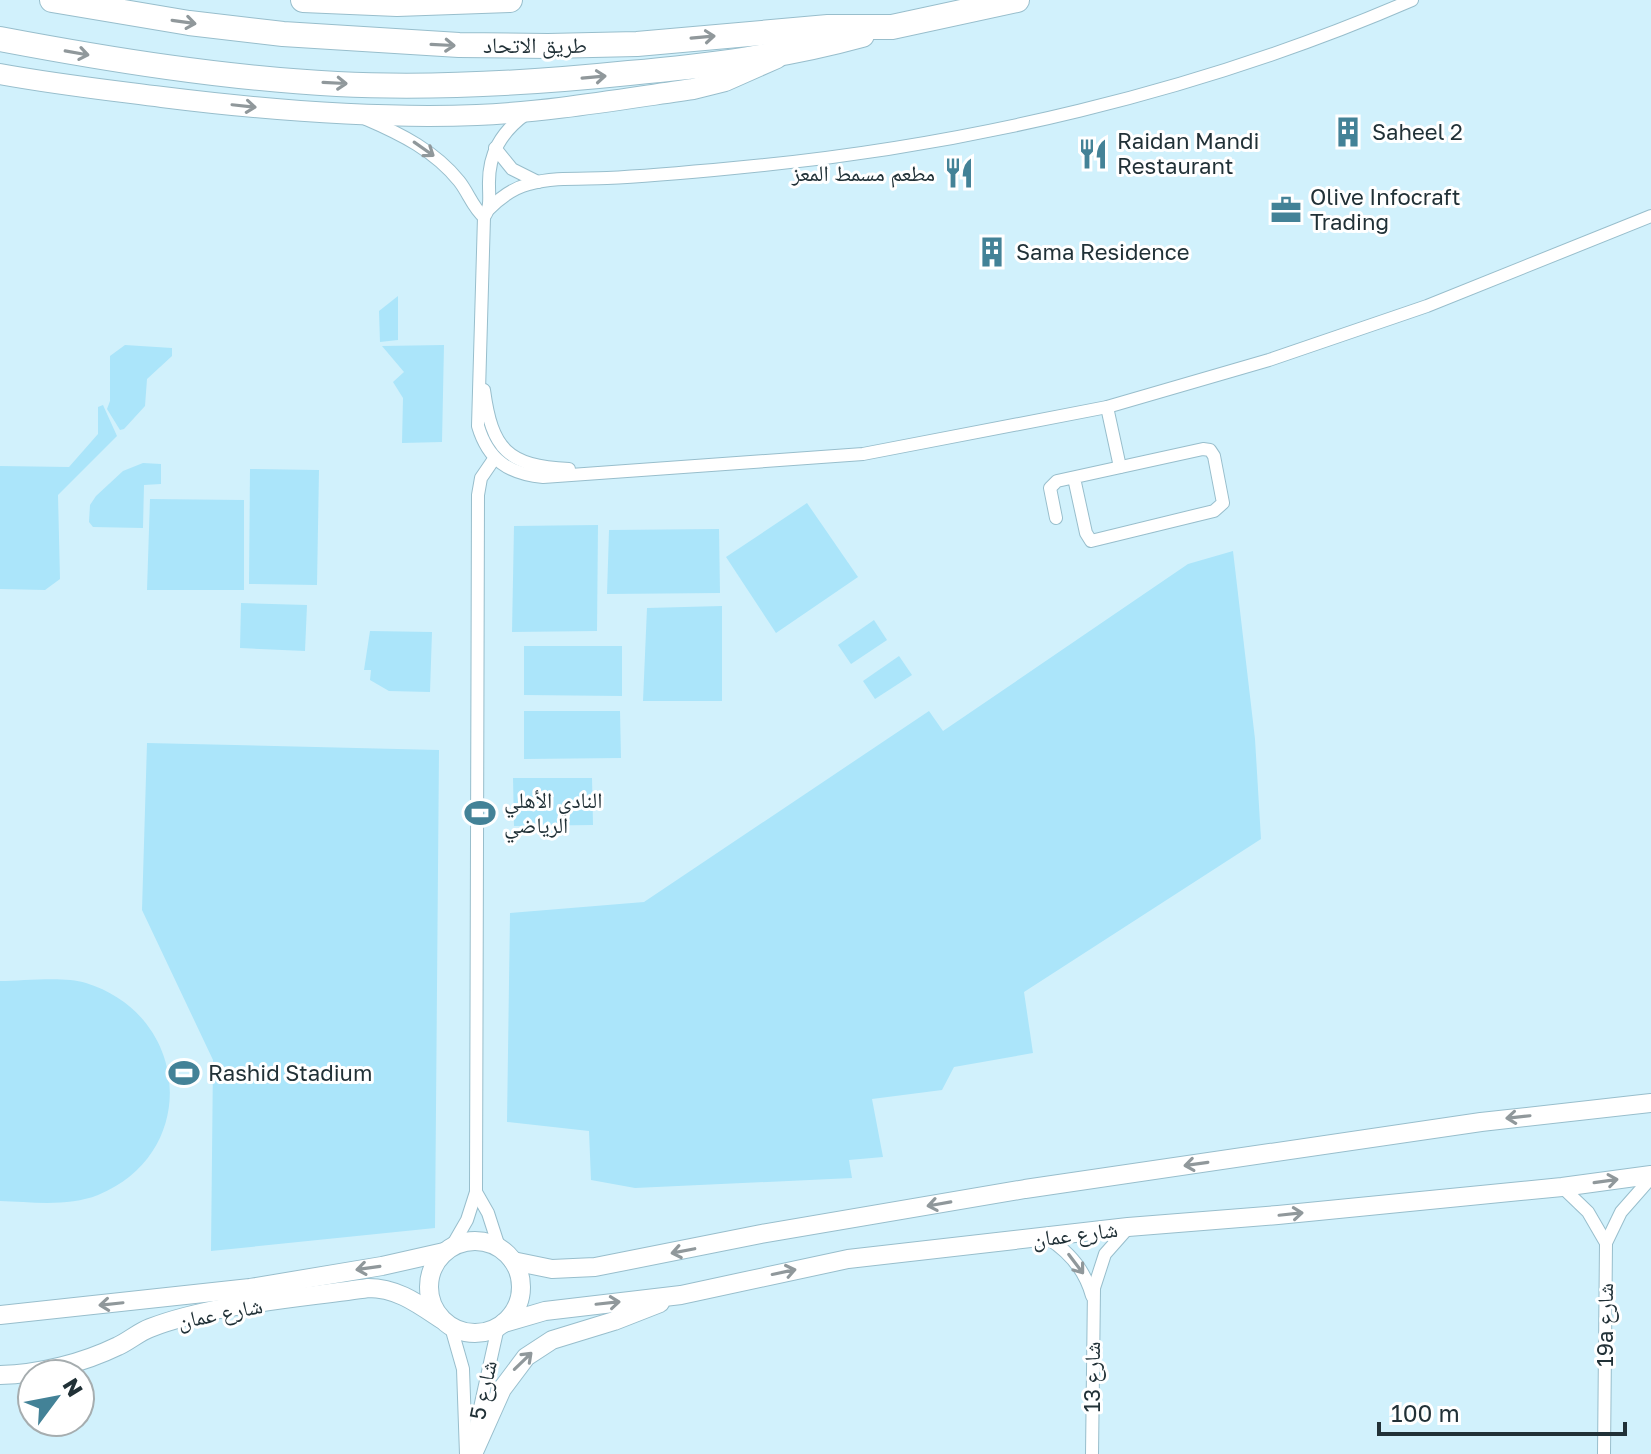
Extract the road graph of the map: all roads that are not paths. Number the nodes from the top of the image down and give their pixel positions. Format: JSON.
{"nodes":[{"id":1,"x":52,"y":0,"type":"edge"},
{"id":2,"x":303,"y":0,"type":"edge"},
{"id":3,"x":510,"y":0,"type":"edge"},
{"id":4,"x":1017,"y":0,"type":"edge"},
{"id":5,"x":1412,"y":0,"type":"edge"},
{"id":6,"x":892,"y":27,"type":"junction"},
{"id":7,"x":0,"y":39,"type":"edge"},
{"id":8,"x":784,"y":55,"type":"junction"},
{"id":9,"x":0,"y":74,"type":"edge"},
{"id":10,"x":532,"y":109,"type":"junction"},
{"id":11,"x":354,"y":114,"type":"junction"},
{"id":12,"x":495,"y":148,"type":"junction"},
{"id":13,"x":538,"y":182,"type":"junction"},
{"id":14,"x":486,"y":213,"type":"junction"},
{"id":15,"x":1651,"y":216,"type":"edge"},
{"id":16,"x":480,"y":368,"type":"junction"},
{"id":17,"x":1107,"y":407,"type":"junction"},
{"id":18,"x":494,"y":459,"type":"junction"},
{"id":19,"x":1120,"y":467,"type":"junction"},
{"id":20,"x":592,"y":472,"type":"junction"},
{"id":21,"x":1074,"y":478,"type":"junction"},
{"id":22,"x":1056,"y":518,"type":"dead end"},
{"id":23,"x":1651,"y":1103,"type":"edge"},
{"id":24,"x":1651,"y":1176,"type":"edge"},
{"id":25,"x":1562,"y":1187,"type":"junction"},
{"id":26,"x":476,"y":1192,"type":"junction"},
{"id":27,"x":1128,"y":1227,"type":"junction"},
{"id":28,"x":1047,"y":1238,"type":"junction"},
{"id":29,"x":1606,"y":1243,"type":"junction"},
{"id":30,"x":499,"y":1247,"type":"junction"},
{"id":31,"x":448,"y":1249,"type":"junction"},
{"id":32,"x":513,"y":1261,"type":"junction"},
{"id":33,"x":681,"y":1295,"type":"junction"},
{"id":34,"x":1093,"y":1299,"type":"junction"},
{"id":35,"x":0,"y":1315,"type":"edge"},
{"id":36,"x":446,"y":1323,"type":"junction"},
{"id":37,"x":501,"y":1325,"type":"junction"},
{"id":38,"x":0,"y":1375,"type":"edge"},
{"id":39,"x":470,"y":1454,"type":"edge"},
{"id":40,"x":1092,"y":1454,"type":"edge"},
{"id":41,"x":1604,"y":1454,"type":"edge"}],
"edges":[{"from":1,"to":6,"type":"highway","name":"طريق الاتحاد","one_way":true},
{"from":2,"to":3,"type":"highway","name":"طريق الاتحاد"},
{"from":4,"to":6,"type":"highway","name":"طريق الاتحاد"},
{"from":5,"to":13,"type":"street"},
{"from":6,"to":8,"type":"highway"},
{"from":7,"to":8,"type":"highway","one_way":true},
{"from":8,"to":10,"type":"main road"},
{"from":9,"to":11,"type":"main road","one_way":true},
{"from":10,"to":11,"type":"main road"},
{"from":10,"to":12,"type":"street"},
{"from":11,"to":14,"type":"street","one_way":true},
{"from":12,"to":13,"type":"street"},
{"from":12,"to":14,"type":"street"},
{"from":13,"to":14,"type":"street"},
{"from":14,"to":16,"type":"street"},
{"from":15,"to":17,"type":"street"},
{"from":16,"to":18,"type":"street"},
{"from":16,"to":20,"type":"street"},
{"from":17,"to":19,"type":"street"},
{"from":17,"to":20,"type":"street"},
{"from":18,"to":20,"type":"street"},
{"from":18,"to":26,"type":"street"},
{"from":19,"to":21,"type":"street"},
{"from":19,"to":21,"type":"street"},
{"from":21,"to":22,"type":"street"},
{"from":23,"to":32,"type":"street","one_way":true},
{"from":25,"to":24,"type":"street","name":"شارع عمان","one_way":true},
{"from":24,"to":29,"type":"street","name":"19a شارع"},
{"from":27,"to":25,"type":"street","name":"شارع عمان","one_way":true},
{"from":25,"to":29,"type":"street"},
{"from":26,"to":30,"type":"street"},
{"from":26,"to":31,"type":"street"},
{"from":27,"to":28,"type":"street","name":"شارع عمان"},
{"from":27,"to":34,"type":"street","name":"شارع 13"},
{"from":33,"to":28,"type":"street","name":"شارع عمان","one_way":true},
{"from":28,"to":34,"type":"street","name":"شارع 13","one_way":true},
{"from":29,"to":41,"type":"street","name":"19a شارع"},
{"from":30,"to":31,"type":"street"},
{"from":30,"to":32,"type":"street"},
{"from":31,"to":35,"type":"street","name":"شارع عمان","one_way":true},
{"from":31,"to":36,"type":"street"},
{"from":32,"to":37,"type":"street"},
{"from":37,"to":33,"type":"street","name":"شارع عمان","one_way":true},
{"from":39,"to":33,"type":"street","one_way":true},
{"from":34,"to":40,"type":"street","name":"شارع 13"},
{"from":36,"to":37,"type":"street"},
{"from":36,"to":38,"type":"street","name":"شارع عمان"},
{"from":36,"to":39,"type":"street","name":"شارع 5"},
{"from":37,"to":39,"type":"street","name":"شارع 5"}]}
